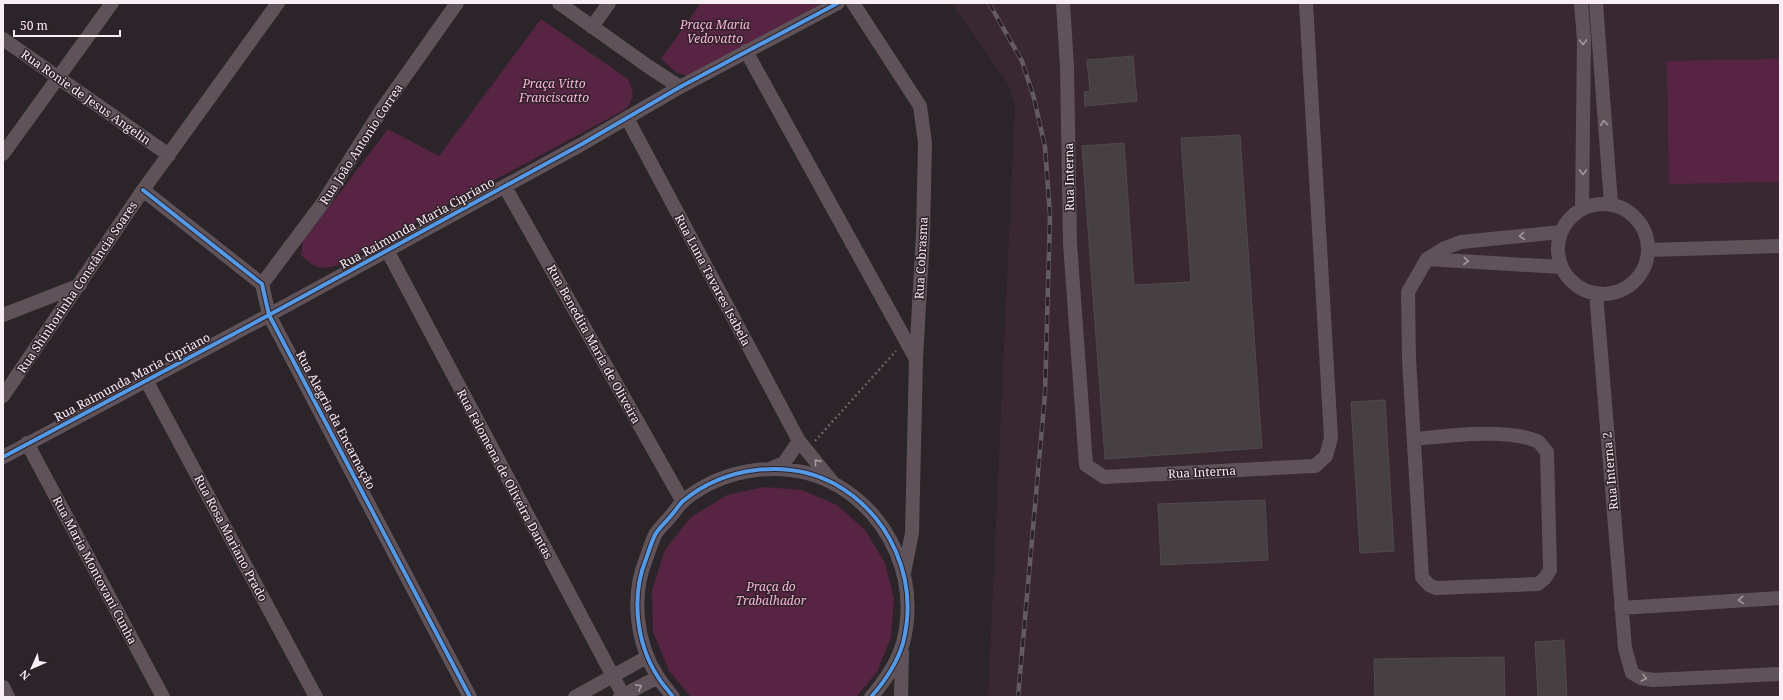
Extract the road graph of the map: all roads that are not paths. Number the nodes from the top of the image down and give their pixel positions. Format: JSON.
{"nodes":[{"id":1,"x":112,"y":3,"type":"edge"},
{"id":2,"x":278,"y":3,"type":"edge"},
{"id":3,"x":457,"y":3,"type":"edge"},
{"id":4,"x":559,"y":3,"type":"edge"},
{"id":5,"x":609,"y":3,"type":"edge"},
{"id":6,"x":838,"y":3,"type":"edge"},
{"id":7,"x":853,"y":3,"type":"edge"},
{"id":8,"x":1063,"y":3,"type":"edge"},
{"id":9,"x":1306,"y":3,"type":"edge"},
{"id":10,"x":1581,"y":3,"type":"edge"},
{"id":11,"x":1596,"y":3,"type":"edge"},
{"id":12,"x":592,"y":27,"type":"junction"},
{"id":13,"x":3,"y":39,"type":"edge"},
{"id":14,"x":746,"y":52,"type":"junction"},
{"id":15,"x":58,"y":78,"type":"junction"},
{"id":16,"x":680,"y":87,"type":"junction"},
{"id":17,"x":627,"y":118,"type":"junction"},
{"id":18,"x":3,"y":154,"type":"edge"},
{"id":19,"x":169,"y":155,"type":"junction"},
{"id":20,"x":505,"y":187,"type":"junction"},
{"id":21,"x":143,"y":190,"type":"junction"},
{"id":22,"x":1611,"y":204,"type":"junction"},
{"id":23,"x":1582,"y":208,"type":"junction"},
{"id":24,"x":1561,"y":232,"type":"junction"},
{"id":25,"x":1780,"y":246,"type":"edge"},
{"id":26,"x":387,"y":250,"type":"junction"},
{"id":27,"x":1648,"y":250,"type":"junction"},
{"id":28,"x":1427,"y":259,"type":"junction"},
{"id":29,"x":1561,"y":267,"type":"junction"},
{"id":30,"x":262,"y":284,"type":"junction"},
{"id":31,"x":80,"y":285,"type":"junction"},
{"id":32,"x":1596,"y":293,"type":"junction"},
{"id":33,"x":3,"y":315,"type":"edge"},
{"id":34,"x":269,"y":315,"type":"junction"},
{"id":35,"x":916,"y":359,"type":"junction"},
{"id":36,"x":146,"y":380,"type":"junction"},
{"id":37,"x":3,"y":396,"type":"edge"},
{"id":38,"x":1414,"y":439,"type":"junction"},
{"id":39,"x":27,"y":443,"type":"junction"},
{"id":40,"x":803,"y":446,"type":"junction"},
{"id":41,"x":3,"y":457,"type":"edge"},
{"id":42,"x":770,"y":469,"type":"junction"},
{"id":43,"x":834,"y":484,"type":"junction"},
{"id":44,"x":683,"y":502,"type":"junction"},
{"id":45,"x":912,"y":533,"type":"junction"},
{"id":46,"x":891,"y":538,"type":"junction"},
{"id":47,"x":904,"y":573,"type":"junction"},
{"id":48,"x":1780,"y":598,"type":"edge"},
{"id":49,"x":1621,"y":608,"type":"junction"},
{"id":50,"x":903,"y":644,"type":"junction"},
{"id":51,"x":647,"y":657,"type":"junction"},
{"id":52,"x":1780,"y":674,"type":"edge"},
{"id":53,"x":612,"y":676,"type":"junction"},
{"id":54,"x":658,"y":677,"type":"junction"},
{"id":55,"x":3,"y":687,"type":"edge"},
{"id":56,"x":622,"y":696,"type":"edge"},
{"id":57,"x":8,"y":697,"type":"edge"},
{"id":58,"x":163,"y":697,"type":"edge"},
{"id":59,"x":316,"y":697,"type":"edge"},
{"id":60,"x":470,"y":697,"type":"edge"},
{"id":61,"x":575,"y":697,"type":"edge"},
{"id":62,"x":673,"y":697,"type":"edge"},
{"id":63,"x":871,"y":697,"type":"edge"},
{"id":64,"x":901,"y":697,"type":"edge"}],
"edges":[{"from":1,"to":15,"type":"street"},
{"from":2,"to":19,"type":"street","name":"Rua Shinhorinha Constância Soares"},
{"from":3,"to":30,"type":"street","name":"Rua João Antonio Correa"},
{"from":4,"to":12,"type":"street"},
{"from":5,"to":12,"type":"street"},
{"from":6,"to":14,"type":"street","name":"Rua Raimunda Maria Cipriano"},
{"from":7,"to":35,"type":"street","name":"Rua Cobrasma"},
{"from":8,"to":9,"type":"street","name":"Rua Interna"},
{"from":10,"to":23,"type":"street","one_way":true},
{"from":22,"to":11,"type":"street","one_way":true},
{"from":12,"to":16,"type":"street"},
{"from":13,"to":15,"type":"street","name":"Rua Ronie de Jesus Angelin"},
{"from":14,"to":16,"type":"street","name":"Rua Raimunda Maria Cipriano"},
{"from":14,"to":35,"type":"street"},
{"from":15,"to":18,"type":"street"},
{"from":15,"to":19,"type":"street","name":"Rua Ronie de Jesus Angelin"},
{"from":16,"to":17,"type":"street","name":"Rua Raimunda Maria Cipriano"},
{"from":17,"to":20,"type":"street","name":"Rua Raimunda Maria Cipriano"},
{"from":17,"to":40,"type":"street","name":"Rua Luna Tavares Isabela"},
{"from":19,"to":21,"type":"street","name":"Rua Shinhorinha Constância Soares"},
{"from":20,"to":26,"type":"street","name":"Rua Raimunda Maria Cipriano"},
{"from":20,"to":44,"type":"street","name":"Rua Benedita Maria de Oliveira"},
{"from":21,"to":30,"type":"street"},
{"from":21,"to":31,"type":"street","name":"Rua Shinhorinha Constância Soares"},
{"from":22,"to":23,"type":"street"},
{"from":22,"to":27,"type":"street"},
{"from":23,"to":24,"type":"street"},
{"from":24,"to":28,"type":"street","one_way":true},
{"from":24,"to":29,"type":"street"},
{"from":25,"to":27,"type":"street"},
{"from":26,"to":34,"type":"street","name":"Rua Raimunda Maria Cipriano"},
{"from":26,"to":53,"type":"street","name":"Rua Felomena de Oliveira Dantas"},
{"from":27,"to":32,"type":"street"},
{"from":28,"to":29,"type":"street","one_way":true},
{"from":28,"to":38,"type":"street"},
{"from":29,"to":32,"type":"street"},
{"from":30,"to":34,"type":"street","name":"Rua Alegria da Encarnação"},
{"from":31,"to":33,"type":"street"},
{"from":31,"to":37,"type":"street","name":"Rua Shinhorinha Constância Soares"},
{"from":32,"to":49,"type":"street","name":"Rua Interna 2"},
{"from":34,"to":36,"type":"street","name":"Rua Raimunda Maria Cipriano"},
{"from":34,"to":60,"type":"street","name":"Rua Alegria da Encarnação"},
{"from":35,"to":45,"type":"street","name":"Rua Cobrasma"},
{"from":36,"to":39,"type":"street","name":"Rua Raimunda Maria Cipriano"},
{"from":36,"to":59,"type":"street","name":"Rua Rosa Mariano Prado"},
{"from":38,"to":38,"type":"street"},
{"from":39,"to":41,"type":"street","name":"Rua Raimunda Maria Cipriano"},
{"from":39,"to":58,"type":"street","name":"Rua Maria Montovani Cunha"},
{"from":40,"to":42,"type":"street"},
{"from":43,"to":40,"type":"street","name":"Rua Luna Tavares Isabela","one_way":true},
{"from":42,"to":43,"type":"street"},
{"from":42,"to":44,"type":"street"},
{"from":43,"to":46,"type":"street"},
{"from":44,"to":51,"type":"street"},
{"from":45,"to":46,"type":"street"},
{"from":45,"to":47,"type":"street","name":"Rua Cobrasma"},
{"from":46,"to":47,"type":"street"},
{"from":47,"to":50,"type":"street"},
{"from":48,"to":49,"type":"street","one_way":true},
{"from":49,"to":52,"type":"street","name":"Rua Interna 2","one_way":true},
{"from":50,"to":63,"type":"street"},
{"from":50,"to":64,"type":"street"},
{"from":51,"to":53,"type":"street"},
{"from":51,"to":54,"type":"street"},
{"from":53,"to":56,"type":"street","name":"Rua Felomena de Oliveira Dantas"},
{"from":53,"to":61,"type":"street"},
{"from":56,"to":54,"type":"street","one_way":true},
{"from":54,"to":62,"type":"street"},
{"from":55,"to":57,"type":"street"}]}
